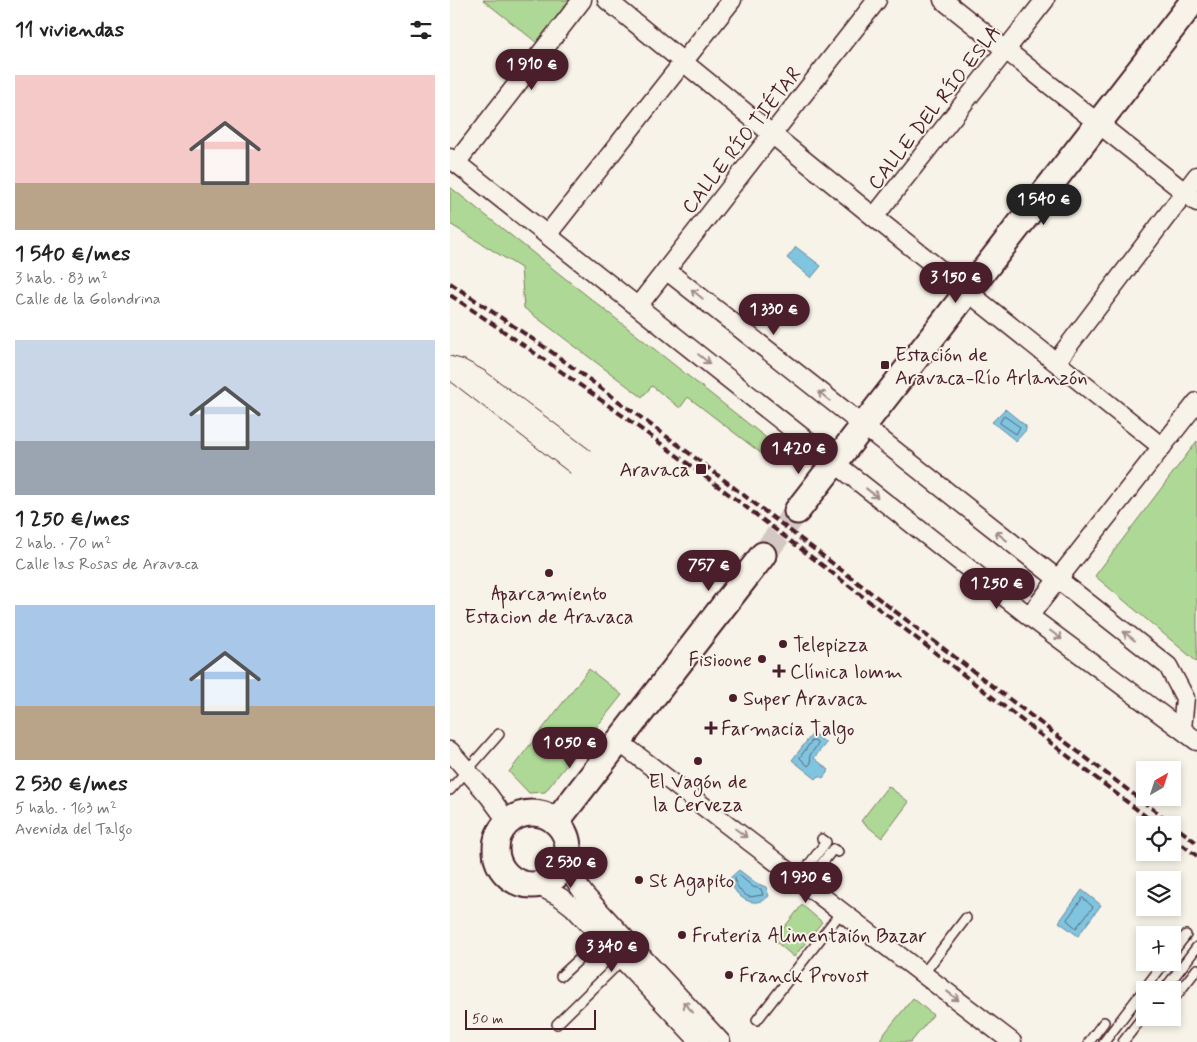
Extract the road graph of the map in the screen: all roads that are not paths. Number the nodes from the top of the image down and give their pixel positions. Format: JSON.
{"nodes":[{"id":1,"x":582,"y":0,"type":"edge"},
{"id":2,"x":607,"y":0,"type":"edge"},
{"id":3,"x":732,"y":0,"type":"edge"},
{"id":4,"x":877,"y":0,"type":"edge"},
{"id":5,"x":943,"y":0,"type":"edge"},
{"id":6,"x":1045,"y":0,"type":"edge"},
{"id":7,"x":1194,"y":0,"type":"edge"},
{"id":8,"x":1006,"y":50,"type":"junction"},
{"id":9,"x":684,"y":61,"type":"junction"},
{"id":10,"x":1099,"y":124,"type":"junction"},
{"id":11,"x":772,"y":135,"type":"junction"},
{"id":12,"x":453,"y":160,"type":"edge"},
{"id":13,"x":1197,"y":176,"type":"edge"},
{"id":14,"x":1191,"y":197,"type":"edge"},
{"id":15,"x":874,"y":217,"type":"junction"},
{"id":16,"x":547,"y":235,"type":"junction"},
{"id":17,"x":666,"y":270,"type":"junction"},
{"id":18,"x":967,"y":292,"type":"junction"},
{"id":19,"x":638,"y":306,"type":"junction"},
{"id":20,"x":1056,"y":362,"type":"junction"},
{"id":21,"x":1197,"y":402,"type":"edge"},
{"id":22,"x":862,"y":426,"type":"junction"},
{"id":23,"x":1162,"y":447,"type":"junction"},
{"id":24,"x":834,"y":462,"type":"junction"},
{"id":25,"x":797,"y":512,"type":"tunnel mouth"},
{"id":26,"x":763,"y":555,"type":"tunnel mouth"},
{"id":27,"x":1057,"y":580,"type":"junction"},
{"id":28,"x":1030,"y":616,"type":"junction"},
{"id":29,"x":1182,"y":729,"type":"junction"},
{"id":30,"x":498,"y":734,"type":"dead end"},
{"id":31,"x":618,"y":741,"type":"junction"},
{"id":32,"x":1197,"y":741,"type":"edge"},
{"id":33,"x":450,"y":751,"type":"edge"},
{"id":34,"x":468,"y":771,"type":"junction"},
{"id":35,"x":450,"y":790,"type":"edge"},
{"id":36,"x":508,"y":822,"type":"junction"},
{"id":37,"x":556,"y":822,"type":"junction"},
{"id":38,"x":822,"y":839,"type":"dead end"},
{"id":39,"x":838,"y":852,"type":"dead end"},
{"id":40,"x":567,"y":856,"type":"junction"},
{"id":41,"x":803,"y":881,"type":"junction"},
{"id":42,"x":537,"y":885,"type":"junction"},
{"id":43,"x":842,"y":910,"type":"junction"},
{"id":44,"x":966,"y":918,"type":"dead end"},
{"id":45,"x":1186,"y":935,"type":"dead end"},
{"id":46,"x":602,"y":938,"type":"junction"},
{"id":47,"x":1181,"y":941,"type":"edge"},
{"id":48,"x":1197,"y":947,"type":"edge"},
{"id":49,"x":620,"y":958,"type":"junction"},
{"id":50,"x":1197,"y":969,"type":"edge"},
{"id":51,"x":1158,"y":971,"type":"edge"},
{"id":52,"x":924,"y":973,"type":"junction"},
{"id":53,"x":561,"y":976,"type":"dead end"},
{"id":54,"x":1171,"y":981,"type":"edge"},
{"id":55,"x":1181,"y":989,"type":"edge"},
{"id":56,"x":757,"y":1020,"type":"dead end"},
{"id":57,"x":1104,"y":1022,"type":"dead end"},
{"id":58,"x":557,"y":1024,"type":"dead end"},
{"id":59,"x":1136,"y":1025,"type":"edge"},
{"id":60,"x":700,"y":1042,"type":"edge"},
{"id":61,"x":721,"y":1042,"type":"edge"},
{"id":62,"x":1012,"y":1042,"type":"edge"},
{"id":63,"x":1089,"y":1042,"type":"edge"},
{"id":64,"x":1104,"y":1042,"type":"edge"},
{"id":65,"x":1123,"y":1042,"type":"edge"}],
"edges":[{"from":1,"to":12,"type":"street"},
{"from":2,"to":9,"type":"street"},
{"from":3,"to":9,"type":"street"},
{"from":4,"to":11,"type":"street","name":"CALLE RÍO TIÉTAR"},
{"from":5,"to":8,"type":"street"},
{"from":6,"to":8,"type":"street","name":"CALLE DEL RÍO ESLA"},
{"from":7,"to":10,"type":"street"},
{"from":8,"to":10,"type":"street"},
{"from":8,"to":15,"type":"street","name":"CALLE DEL RÍO ESLA"},
{"from":9,"to":11,"type":"street"},
{"from":9,"to":16,"type":"street"},
{"from":10,"to":14,"type":"street"},
{"from":10,"to":18,"type":"street"},
{"from":11,"to":15,"type":"street"},
{"from":11,"to":17,"type":"street","name":"CALLE RÍO TIÉTAR"},
{"from":12,"to":16,"type":"street"},
{"from":13,"to":14,"type":"street"},
{"from":14,"to":20,"type":"street"},
{"from":15,"to":18,"type":"street"},
{"from":16,"to":19,"type":"street"},
{"from":17,"to":19,"type":"street","name":"CALLE RÍO TIÉTAR"},
{"from":22,"to":17,"type":"street","one_way":true},
{"from":18,"to":20,"type":"street"},
{"from":18,"to":22,"type":"street"},
{"from":19,"to":24,"type":"street","one_way":true},
{"from":20,"to":23,"type":"street"},
{"from":21,"to":23,"type":"street"},
{"from":22,"to":24,"type":"street"},
{"from":27,"to":22,"type":"street","one_way":true},
{"from":23,"to":27,"type":"street"},
{"from":24,"to":25,"type":"street"},
{"from":24,"to":28,"type":"street","one_way":true},
{"from":26,"to":31,"type":"street"},
{"from":27,"to":28,"type":"street"},
{"from":29,"to":27,"type":"street","one_way":true},
{"from":28,"to":29,"type":"street","one_way":true},
{"from":29,"to":32,"type":"street"},
{"from":30,"to":34,"type":"lane"},
{"from":31,"to":37,"type":"street"},
{"from":31,"to":41,"type":"street","one_way":true},
{"from":33,"to":34,"type":"street"},
{"from":34,"to":35,"type":"lane"},
{"from":34,"to":36,"type":"street"},
{"from":36,"to":37,"type":"street"},
{"from":36,"to":42,"type":"street"},
{"from":37,"to":40,"type":"street"},
{"from":38,"to":41,"type":"lane"},
{"from":39,"to":41,"type":"lane"},
{"from":40,"to":42,"type":"street"},
{"from":61,"to":40,"type":"street","one_way":true},
{"from":41,"to":43,"type":"street"},
{"from":42,"to":46,"type":"street"},
{"from":43,"to":52,"type":"street"},
{"from":43,"to":56,"type":"lane"},
{"from":44,"to":52,"type":"lane"},
{"from":45,"to":47,"type":"lane"},
{"from":46,"to":49,"type":"street"},
{"from":46,"to":53,"type":"lane"},
{"from":48,"to":54,"type":"lane"},
{"from":49,"to":58,"type":"lane"},
{"from":49,"to":60,"type":"street"},
{"from":50,"to":55,"type":"lane"},
{"from":51,"to":64,"type":"lane"},
{"from":52,"to":62,"type":"street","one_way":true},
{"from":57,"to":63,"type":"lane"},
{"from":59,"to":65,"type":"lane"}]}
